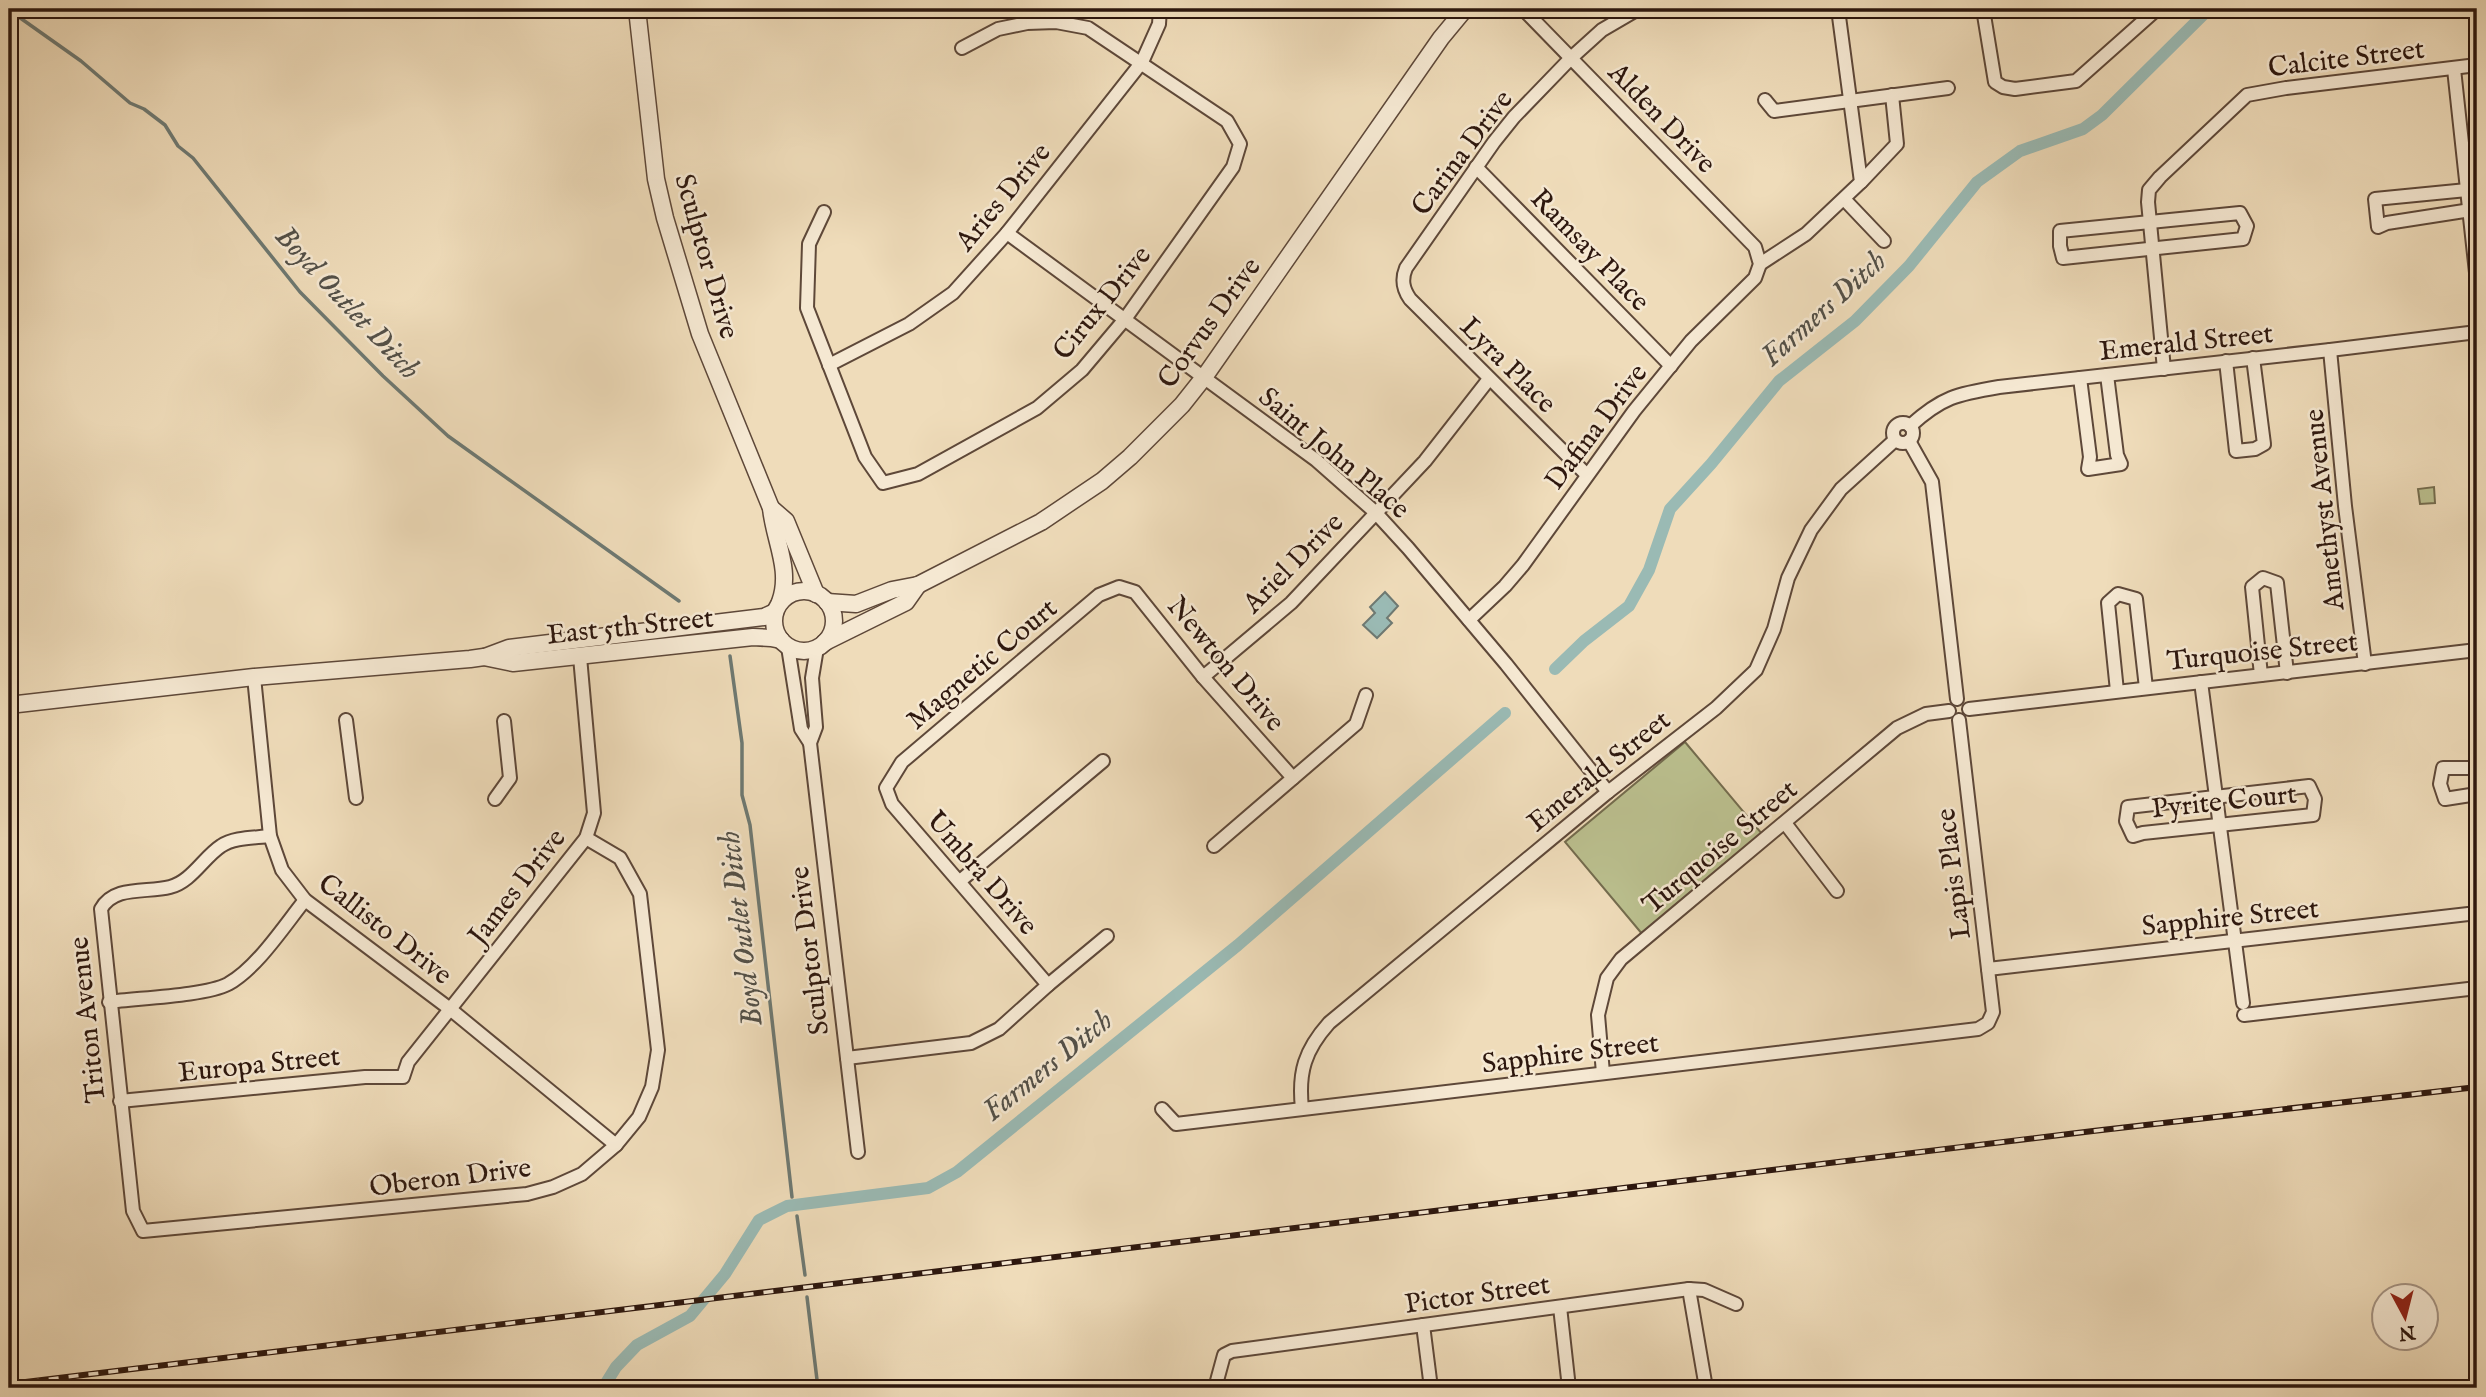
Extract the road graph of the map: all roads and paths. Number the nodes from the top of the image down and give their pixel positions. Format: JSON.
{"nodes":[{"id":1,"x":637,"y":9,"type":"edge"},
{"id":2,"x":1160,"y":9,"type":"edge"},
{"id":3,"x":1465,"y":9,"type":"edge"},
{"id":4,"x":1522,"y":9,"type":"edge"},
{"id":5,"x":1637,"y":9,"type":"edge"},
{"id":6,"x":1838,"y":9,"type":"edge"},
{"id":7,"x":1983,"y":9,"type":"edge"},
{"id":8,"x":2157,"y":9,"type":"edge"},
{"id":9,"x":962,"y":48,"type":"dead end"},
{"id":10,"x":1571,"y":58,"type":"junction"},
{"id":11,"x":1142,"y":62,"type":"junction"},
{"id":12,"x":2477,"y":65,"type":"edge"},
{"id":13,"x":2454,"y":69,"type":"junction"},
{"id":14,"x":1948,"y":88,"type":"dead end"},
{"id":15,"x":1892,"y":95,"type":"junction"},
{"id":16,"x":1765,"y":100,"type":"dead end"},
{"id":17,"x":1850,"y":100,"type":"junction"},
{"id":18,"x":1476,"y":167,"type":"junction"},
{"id":19,"x":1861,"y":182,"type":"junction"},
{"id":20,"x":2472,"y":190,"type":"edge"},
{"id":21,"x":1844,"y":199,"type":"junction"},
{"id":22,"x":2473,"y":210,"type":"edge"},
{"id":23,"x":824,"y":212,"type":"dead end"},
{"id":24,"x":2149,"y":222,"type":"junction"},
{"id":25,"x":1007,"y":233,"type":"junction"},
{"id":26,"x":1884,"y":241,"type":"dead end"},
{"id":27,"x":2152,"y":248,"type":"junction"},
{"id":28,"x":1760,"y":264,"type":"junction"},
{"id":29,"x":2477,"y":282,"type":"edge"},
{"id":30,"x":1403,"y":284,"type":"joint"},
{"id":31,"x":1125,"y":319,"type":"junction"},
{"id":32,"x":2477,"y":332,"type":"edge"},
{"id":33,"x":2330,"y":350,"type":"junction"},
{"id":34,"x":2253,"y":358,"type":"junction"},
{"id":35,"x":2226,"y":361,"type":"junction"},
{"id":36,"x":829,"y":365,"type":"junction"},
{"id":37,"x":1671,"y":366,"type":"junction"},
{"id":38,"x":2164,"y":369,"type":"junction"},
{"id":39,"x":2107,"y":375,"type":"junction"},
{"id":40,"x":1205,"y":376,"type":"junction"},
{"id":41,"x":2080,"y":378,"type":"junction"},
{"id":42,"x":1489,"y":379,"type":"junction"},
{"id":43,"x":1910,"y":426,"type":"junction"},
{"id":44,"x":1895,"y":440,"type":"junction"},
{"id":45,"x":1909,"y":441,"type":"junction"},
{"id":46,"x":1587,"y":475,"type":"junction"},
{"id":47,"x":771,"y":508,"type":"junction"},
{"id":48,"x":1375,"y":512,"type":"junction"},
{"id":49,"x":918,"y":586,"type":"junction"},
{"id":50,"x":1119,"y":587,"type":"joint"},
{"id":51,"x":821,"y":598,"type":"junction"},
{"id":52,"x":777,"y":607,"type":"junction"},
{"id":53,"x":1469,"y":620,"type":"junction"},
{"id":54,"x":785,"y":644,"type":"junction"},
{"id":55,"x":821,"y":645,"type":"junction"},
{"id":56,"x":2477,"y":650,"type":"edge"},
{"id":57,"x":484,"y":657,"type":"junction"},
{"id":58,"x":580,"y":657,"type":"junction"},
{"id":59,"x":2365,"y":664,"type":"junction"},
{"id":60,"x":2287,"y":673,"type":"junction"},
{"id":61,"x":2262,"y":675,"type":"junction"},
{"id":62,"x":254,"y":677,"type":"junction"},
{"id":63,"x":1203,"y":677,"type":"junction"},
{"id":64,"x":2201,"y":682,"type":"junction"},
{"id":65,"x":2146,"y":688,"type":"junction"},
{"id":66,"x":2117,"y":691,"type":"junction"},
{"id":67,"x":1366,"y":695,"type":"dead end"},
{"id":68,"x":1957,"y":699,"type":"junction"},
{"id":69,"x":9,"y":705,"type":"edge"},
{"id":70,"x":1969,"y":709,"type":"junction"},
{"id":71,"x":1954,"y":715,"type":"junction"},
{"id":72,"x":346,"y":720,"type":"dead end"},
{"id":73,"x":504,"y":721,"type":"dead end"},
{"id":74,"x":810,"y":743,"type":"junction"},
{"id":75,"x":1103,"y":761,"type":"dead end"},
{"id":76,"x":2477,"y":768,"type":"edge"},
{"id":77,"x":1293,"y":778,"type":"junction"},
{"id":78,"x":886,"y":788,"type":"joint"},
{"id":79,"x":1608,"y":792,"type":"junction"},
{"id":80,"x":2477,"y":794,"type":"edge"},
{"id":81,"x":2216,"y":796,"type":"junction"},
{"id":82,"x":356,"y":798,"type":"dead end"},
{"id":83,"x":495,"y":799,"type":"dead end"},
{"id":84,"x":1785,"y":823,"type":"junction"},
{"id":85,"x":2219,"y":824,"type":"junction"},
{"id":86,"x":270,"y":836,"type":"junction"},
{"id":87,"x":586,"y":838,"type":"junction"},
{"id":88,"x":1214,"y":846,"type":"dead end"},
{"id":89,"x":960,"y":881,"type":"junction"},
{"id":90,"x":1837,"y":891,"type":"dead end"},
{"id":91,"x":305,"y":900,"type":"junction"},
{"id":92,"x":2477,"y":913,"type":"edge"},
{"id":93,"x":1107,"y":936,"type":"dead end"},
{"id":94,"x":2235,"y":940,"type":"junction"},
{"id":95,"x":1988,"y":969,"type":"junction"},
{"id":96,"x":1048,"y":985,"type":"junction"},
{"id":97,"x":2477,"y":989,"type":"edge"},
{"id":98,"x":109,"y":1002,"type":"junction"},
{"id":99,"x":450,"y":1009,"type":"junction"},
{"id":100,"x":1988,"y":1023,"type":"joint"},
{"id":101,"x":847,"y":1058,"type":"junction"},
{"id":102,"x":1603,"y":1073,"type":"junction"},
{"id":103,"x":403,"y":1077,"type":"joint"},
{"id":104,"x":120,"y":1101,"type":"junction"},
{"id":105,"x":1302,"y":1108,"type":"junction"},
{"id":106,"x":1162,"y":1109,"type":"dead end"},
{"id":107,"x":616,"y":1145,"type":"junction"},
{"id":108,"x":858,"y":1152,"type":"dead end"},
{"id":109,"x":143,"y":1231,"type":"joint"},
{"id":110,"x":1689,"y":1289,"type":"junction"},
{"id":111,"x":1736,"y":1304,"type":"dead end"},
{"id":112,"x":1560,"y":1307,"type":"junction"},
{"id":113,"x":1423,"y":1325,"type":"junction"},
{"id":114,"x":1215,"y":1388,"type":"edge"},
{"id":115,"x":1431,"y":1388,"type":"edge"},
{"id":116,"x":1569,"y":1388,"type":"edge"},
{"id":117,"x":1706,"y":1388,"type":"edge"}],
"edges":[{"from":1,"to":47,"type":"street","name":"Sculptor Drive"},
{"from":2,"to":11,"type":"street","name":"Aries Drive"},
{"from":3,"to":40,"type":"street","name":"Corvus Drive"},
{"from":4,"to":10,"type":"street","name":"Alden Drive"},
{"from":5,"to":10,"type":"street","name":"Carina Drive"},
{"from":6,"to":17,"type":"street"},
{"from":7,"to":8,"type":"street"},
{"from":9,"to":11,"type":"street"},
{"from":10,"to":18,"type":"street","name":"Carina Drive"},
{"from":10,"to":28,"type":"street","name":"Alden Drive"},
{"from":11,"to":25,"type":"street","name":"Aries Drive"},
{"from":11,"to":31,"type":"street","name":"Cirux Drive"},
{"from":12,"to":13,"type":"street","name":"Calcite Street"},
{"from":13,"to":20,"type":"street"},
{"from":13,"to":24,"type":"street","name":"Calcite Street"},
{"from":14,"to":15,"type":"street"},
{"from":15,"to":17,"type":"street"},
{"from":15,"to":19,"type":"street"},
{"from":16,"to":17,"type":"street"},
{"from":17,"to":19,"type":"street"},
{"from":18,"to":30,"type":"street","name":"Carina Drive"},
{"from":18,"to":37,"type":"street","name":"Ramsay Place"},
{"from":19,"to":21,"type":"street"},
{"from":20,"to":22,"type":"street"},
{"from":20,"to":22,"type":"street"},
{"from":21,"to":26,"type":"street"},
{"from":21,"to":28,"type":"street"},
{"from":22,"to":29,"type":"street"},
{"from":23,"to":36,"type":"street"},
{"from":24,"to":27,"type":"street","name":"Calcite Street"},
{"from":24,"to":27,"type":"street"},
{"from":24,"to":27,"type":"street"},
{"from":25,"to":31,"type":"street","name":"Saint John Place"},
{"from":25,"to":36,"type":"street","name":"Aries Drive"},
{"from":27,"to":38,"type":"street","name":"Calcite Street"},
{"from":28,"to":37,"type":"street","name":"Dafina Drive"},
{"from":30,"to":42,"type":"street","name":"Lyra Place"},
{"from":31,"to":36,"type":"street","name":"Cirux Drive"},
{"from":31,"to":40,"type":"street","name":"Saint John Place"},
{"from":32,"to":33,"type":"street","name":"Emerald Street"},
{"from":33,"to":34,"type":"street","name":"Emerald Street"},
{"from":33,"to":59,"type":"street","name":"Amethyst Avenue"},
{"from":34,"to":35,"type":"street","name":"Emerald Street"},
{"from":34,"to":35,"type":"street"},
{"from":35,"to":38,"type":"street","name":"Emerald Street"},
{"from":37,"to":46,"type":"street","name":"Dafina Drive"},
{"from":38,"to":39,"type":"street","name":"Emerald Street"},
{"from":39,"to":41,"type":"street","name":"Emerald Street"},
{"from":39,"to":41,"type":"street"},
{"from":40,"to":48,"type":"street","name":"Saint John Place"},
{"from":40,"to":49,"type":"street","name":"Corvus Drive"},
{"from":41,"to":43,"type":"street","name":"Emerald Street"},
{"from":42,"to":46,"type":"street","name":"Lyra Place"},
{"from":42,"to":48,"type":"street","name":"Ariel Drive"},
{"from":43,"to":44,"type":"street"},
{"from":43,"to":45,"type":"street"},
{"from":44,"to":45,"type":"street"},
{"from":44,"to":79,"type":"street","name":"Emerald Street"},
{"from":45,"to":68,"type":"street"},
{"from":46,"to":53,"type":"street","name":"Dafina Drive"},
{"from":47,"to":51,"type":"street","name":"Sculptor Drive"},
{"from":47,"to":52,"type":"street","name":"Sculptor Drive"},
{"from":48,"to":53,"type":"street","name":"Saint John Place"},
{"from":48,"to":63,"type":"street","name":"Ariel Drive"},
{"from":49,"to":51,"type":"street","name":"Corvus Drive"},
{"from":49,"to":55,"type":"street","name":"Corvus Drive"},
{"from":50,"to":63,"type":"street","name":"Newton Drive"},
{"from":50,"to":78,"type":"street","name":"Magnetic Court"},
{"from":51,"to":52,"type":"street"},
{"from":51,"to":55,"type":"street"},
{"from":52,"to":54,"type":"street"},
{"from":52,"to":57,"type":"street","name":"East 5th Street"},
{"from":53,"to":79,"type":"street","name":"Saint John Place"},
{"from":54,"to":55,"type":"street"},
{"from":54,"to":58,"type":"street","name":"East 5th Street"},
{"from":54,"to":74,"type":"street","name":"Sculptor Drive"},
{"from":55,"to":74,"type":"street","name":"Sculptor Drive"},
{"from":56,"to":59,"type":"street","name":"Turquoise Street"},
{"from":57,"to":58,"type":"street","name":"East 5th Street"},
{"from":57,"to":62,"type":"street","name":"East 5th Street"},
{"from":58,"to":87,"type":"street","name":"James Drive"},
{"from":59,"to":60,"type":"street","name":"Turquoise Street"},
{"from":60,"to":61,"type":"street","name":"Turquoise Street"},
{"from":60,"to":61,"type":"street"},
{"from":61,"to":64,"type":"street","name":"Turquoise Street"},
{"from":62,"to":69,"type":"street","name":"East 5th Street"},
{"from":62,"to":86,"type":"street","name":"Callisto Drive"},
{"from":63,"to":77,"type":"street","name":"Newton Drive"},
{"from":64,"to":65,"type":"street","name":"Turquoise Street"},
{"from":64,"to":81,"type":"street"},
{"from":65,"to":66,"type":"street","name":"Turquoise Street"},
{"from":65,"to":66,"type":"street"},
{"from":66,"to":70,"type":"street","name":"Turquoise Street"},
{"from":67,"to":77,"type":"street"},
{"from":68,"to":70,"type":"street"},
{"from":68,"to":71,"type":"street"},
{"from":70,"to":71,"type":"street"},
{"from":71,"to":84,"type":"street","name":"Turquoise Street"},
{"from":71,"to":95,"type":"street","name":"Lapis Place"},
{"from":72,"to":82,"type":"street"},
{"from":73,"to":83,"type":"street"},
{"from":74,"to":101,"type":"street","name":"Sculptor Drive"},
{"from":75,"to":89,"type":"street"},
{"from":76,"to":80,"type":"street"},
{"from":77,"to":88,"type":"street"},
{"from":78,"to":89,"type":"street","name":"Umbra Drive"},
{"from":79,"to":105,"type":"street","name":"Emerald Street"},
{"from":81,"to":85,"type":"street"},
{"from":81,"to":85,"type":"street","name":"Pyrite Court"},
{"from":81,"to":85,"type":"street","name":"Pyrite Court"},
{"from":84,"to":90,"type":"street"},
{"from":84,"to":102,"type":"street","name":"Turquoise Street"},
{"from":85,"to":94,"type":"street"},
{"from":86,"to":91,"type":"street","name":"Callisto Drive"},
{"from":86,"to":98,"type":"street","name":"Triton Avenue"},
{"from":87,"to":99,"type":"street","name":"James Drive"},
{"from":87,"to":107,"type":"street","name":"Oberon Drive"},
{"from":89,"to":96,"type":"street","name":"Umbra Drive"},
{"from":91,"to":98,"type":"street"},
{"from":91,"to":99,"type":"street","name":"Callisto Drive"},
{"from":92,"to":94,"type":"street","name":"Sapphire Street"},
{"from":93,"to":96,"type":"street"},
{"from":94,"to":95,"type":"street","name":"Sapphire Street"},
{"from":94,"to":97,"type":"street"},
{"from":95,"to":100,"type":"street","name":"Lapis Place"},
{"from":96,"to":101,"type":"street"},
{"from":98,"to":104,"type":"street","name":"Triton Avenue"},
{"from":99,"to":103,"type":"street","name":"James Drive"},
{"from":99,"to":107,"type":"street","name":"Callisto Drive"},
{"from":100,"to":102,"type":"street","name":"Sapphire Street"},
{"from":101,"to":108,"type":"street","name":"Sculptor Drive"},
{"from":102,"to":105,"type":"street","name":"Sapphire Street"},
{"from":103,"to":104,"type":"street","name":"Europa Street"},
{"from":104,"to":109,"type":"street","name":"Triton Avenue"},
{"from":105,"to":106,"type":"street","name":"Sapphire Street"},
{"from":107,"to":109,"type":"street","name":"Oberon Drive"},
{"from":110,"to":111,"type":"street","name":"Pictor Street"},
{"from":110,"to":112,"type":"street","name":"Pictor Street"},
{"from":110,"to":117,"type":"street"},
{"from":112,"to":113,"type":"street","name":"Pictor Street"},
{"from":112,"to":116,"type":"street"},
{"from":113,"to":114,"type":"street","name":"Pictor Street"},
{"from":113,"to":115,"type":"street"}]}
